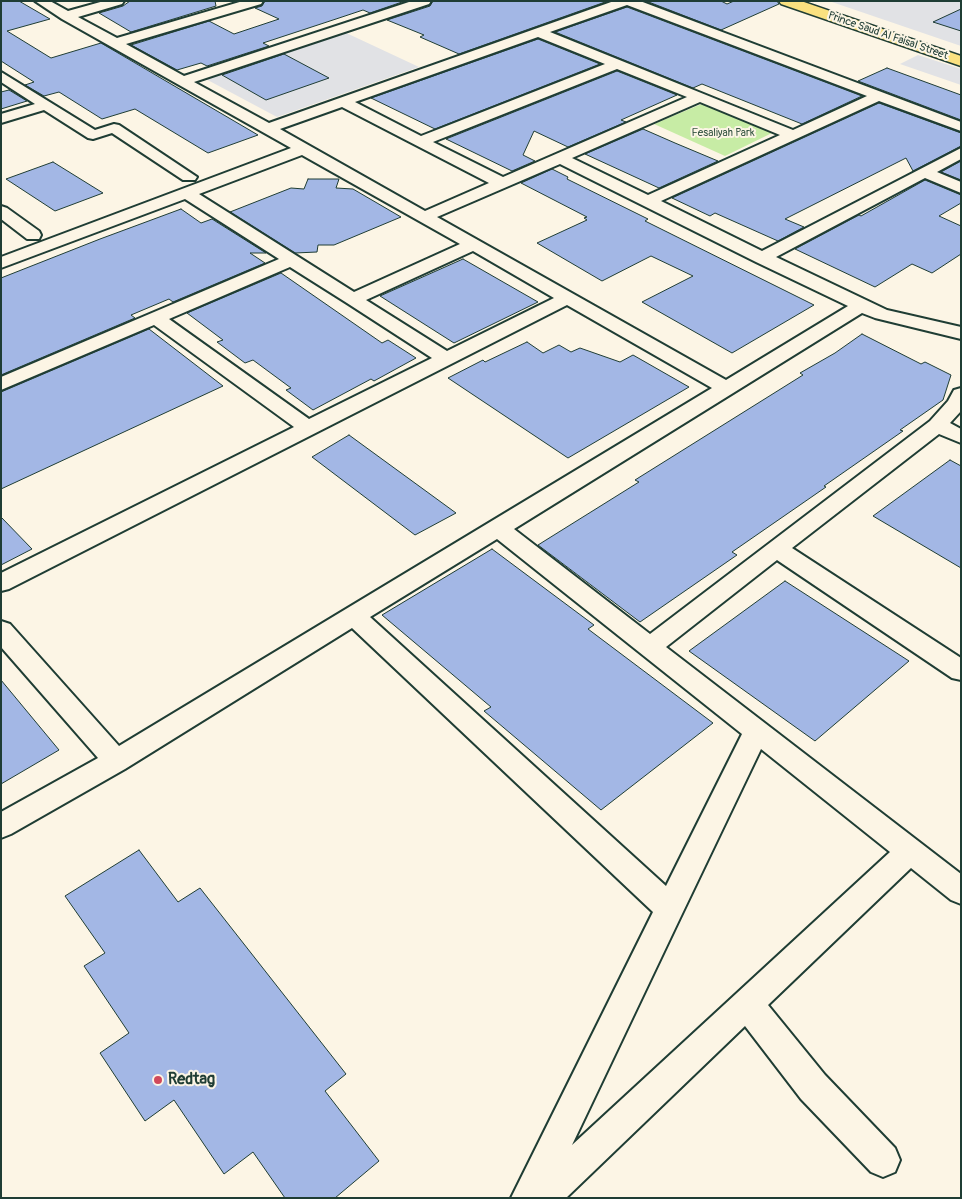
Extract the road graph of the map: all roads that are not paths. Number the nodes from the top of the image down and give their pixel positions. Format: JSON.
{"nodes":[{"id":1,"x":41,"y":1,"type":"edge"},
{"id":2,"x":118,"y":1,"type":"edge"},
{"id":3,"x":257,"y":1,"type":"edge"},
{"id":4,"x":426,"y":1,"type":"edge"},
{"id":5,"x":627,"y":1,"type":"edge"},
{"id":6,"x":786,"y":1,"type":"edge"},
{"id":7,"x":818,"y":1,"type":"edge"},
{"id":8,"x":66,"y":16,"type":"junction"},
{"id":9,"x":538,"y":32,"type":"junction"},
{"id":10,"x":115,"y":43,"type":"junction"},
{"id":11,"x":961,"y":50,"type":"edge"},
{"id":12,"x":961,"y":61,"type":"edge"},
{"id":13,"x":617,"y":64,"type":"junction"},
{"id":14,"x":1,"y":76,"type":"edge"},
{"id":15,"x":182,"y":80,"type":"junction"},
{"id":16,"x":878,"y":96,"type":"junction"},
{"id":17,"x":700,"y":97,"type":"junction"},
{"id":18,"x":343,"y":102,"type":"junction"},
{"id":19,"x":46,"y":105,"type":"junction"},
{"id":20,"x":1,"y":119,"type":"edge"},
{"id":21,"x":961,"y":127,"type":"edge"},
{"id":22,"x":267,"y":129,"type":"junction"},
{"id":23,"x":793,"y":135,"type":"junction"},
{"id":24,"x":288,"y":140,"type":"junction"},
{"id":25,"x":422,"y":141,"type":"junction"},
{"id":26,"x":303,"y":149,"type":"junction"},
{"id":27,"x":961,"y":153,"type":"edge"},
{"id":28,"x":560,"y":158,"type":"junction"},
{"id":29,"x":924,"y":172,"type":"junction"},
{"id":30,"x":502,"y":183,"type":"junction"},
{"id":31,"x":188,"y":185,"type":"junction"},
{"id":32,"x":961,"y":188,"type":"edge"},
{"id":33,"x":648,"y":201,"type":"junction"},
{"id":34,"x":1,"y":211,"type":"edge"},
{"id":35,"x":424,"y":217,"type":"junction"},
{"id":36,"x":33,"y":235,"type":"junction"},
{"id":37,"x":473,"y":245,"type":"junction"},
{"id":38,"x":1,"y":247,"type":"edge"},
{"id":39,"x":762,"y":258,"type":"junction"},
{"id":40,"x":291,"y":260,"type":"junction"},
{"id":41,"x":1,"y":263,"type":"edge"},
{"id":42,"x":567,"y":298,"type":"junction"},
{"id":43,"x":353,"y":299,"type":"junction"},
{"id":44,"x":861,"y":306,"type":"junction"},
{"id":45,"x":156,"y":318,"type":"junction"},
{"id":46,"x":961,"y":333,"type":"edge"},
{"id":47,"x":447,"y":358,"type":"junction"},
{"id":48,"x":1,"y":384,"type":"edge"},
{"id":49,"x":727,"y":388,"type":"junction"},
{"id":50,"x":961,"y":394,"type":"edge"},
{"id":51,"x":937,"y":425,"type":"junction"},
{"id":52,"x":308,"y":428,"type":"junction"},
{"id":53,"x":961,"y":437,"type":"edge"},
{"id":54,"x":498,"y":528,"type":"junction"},
{"id":55,"x":777,"y":549,"type":"junction"},
{"id":56,"x":1,"y":583,"type":"edge"},
{"id":57,"x":354,"y":616,"type":"junction"},
{"id":58,"x":1,"y":630,"type":"edge"},
{"id":59,"x":649,"y":647,"type":"junction"},
{"id":60,"x":959,"y":668,"type":"edge"},
{"id":61,"x":757,"y":731,"type":"junction"},
{"id":62,"x":116,"y":761,"type":"junction"},
{"id":63,"x":1,"y":826,"type":"edge"},
{"id":64,"x":910,"y":851,"type":"junction"},
{"id":65,"x":961,"y":891,"type":"edge"},
{"id":66,"x":670,"y":909,"type":"junction"},
{"id":67,"x":746,"y":1005,"type":"junction"},
{"id":68,"x":883,"y":1160,"type":"dead end"},
{"id":69,"x":528,"y":1198,"type":"edge"},
{"id":70,"x":540,"y":1198,"type":"edge"}],
"edges":[{"from":1,"to":8,"type":"street"},
{"from":2,"to":8,"type":"street"},
{"from":3,"to":10,"type":"street"},
{"from":4,"to":15,"type":"street"},
{"from":5,"to":9,"type":"street"},
{"from":5,"to":16,"type":"street"},
{"from":6,"to":12,"type":"main road","name":"Prince Saud Al Faisal Street"},
{"from":7,"to":11,"type":"main road","name":"Prince Saud Al Faisal Street"},
{"from":8,"to":10,"type":"street"},
{"from":9,"to":13,"type":"street"},
{"from":9,"to":18,"type":"street"},
{"from":10,"to":15,"type":"street"},
{"from":13,"to":17,"type":"street"},
{"from":13,"to":25,"type":"street"},
{"from":14,"to":19,"type":"street"},
{"from":15,"to":22,"type":"street"},
{"from":16,"to":21,"type":"street"},
{"from":16,"to":23,"type":"street"},
{"from":17,"to":23,"type":"street"},
{"from":17,"to":28,"type":"street"},
{"from":18,"to":22,"type":"street"},
{"from":18,"to":25,"type":"street"},
{"from":19,"to":20,"type":"street"},
{"from":19,"to":31,"type":"street"},
{"from":22,"to":24,"type":"street"},
{"from":23,"to":33,"type":"street"},
{"from":24,"to":26,"type":"street"},
{"from":24,"to":31,"type":"street"},
{"from":25,"to":30,"type":"street"},
{"from":26,"to":31,"type":"street"},
{"from":26,"to":35,"type":"street"},
{"from":27,"to":29,"type":"street"},
{"from":28,"to":30,"type":"street"},
{"from":28,"to":33,"type":"street"},
{"from":29,"to":32,"type":"street"},
{"from":29,"to":39,"type":"street"},
{"from":30,"to":35,"type":"street"},
{"from":31,"to":36,"type":"street"},
{"from":31,"to":40,"type":"street"},
{"from":31,"to":41,"type":"street"},
{"from":33,"to":39,"type":"street"},
{"from":34,"to":36,"type":"street"},
{"from":35,"to":37,"type":"street"},
{"from":36,"to":38,"type":"street"},
{"from":37,"to":42,"type":"street"},
{"from":37,"to":43,"type":"street"},
{"from":39,"to":44,"type":"street"},
{"from":40,"to":43,"type":"street"},
{"from":40,"to":45,"type":"street"},
{"from":42,"to":47,"type":"street"},
{"from":42,"to":49,"type":"street"},
{"from":43,"to":47,"type":"street"},
{"from":44,"to":46,"type":"street"},
{"from":44,"to":49,"type":"street"},
{"from":45,"to":48,"type":"street"},
{"from":45,"to":52,"type":"street"},
{"from":47,"to":52,"type":"street"},
{"from":49,"to":54,"type":"street"},
{"from":50,"to":51,"type":"street"},
{"from":51,"to":53,"type":"street"},
{"from":51,"to":55,"type":"street"},
{"from":52,"to":56,"type":"street"},
{"from":54,"to":57,"type":"street"},
{"from":54,"to":59,"type":"street"},
{"from":55,"to":59,"type":"street"},
{"from":55,"to":60,"type":"street"},
{"from":57,"to":62,"type":"street"},
{"from":57,"to":66,"type":"street"},
{"from":58,"to":62,"type":"street"},
{"from":59,"to":61,"type":"street"},
{"from":61,"to":64,"type":"street"},
{"from":61,"to":66,"type":"street"},
{"from":62,"to":63,"type":"street"},
{"from":64,"to":65,"type":"street"},
{"from":64,"to":67,"type":"street"},
{"from":66,"to":69,"type":"street"},
{"from":67,"to":68,"type":"street"},
{"from":67,"to":70,"type":"street"}]}
